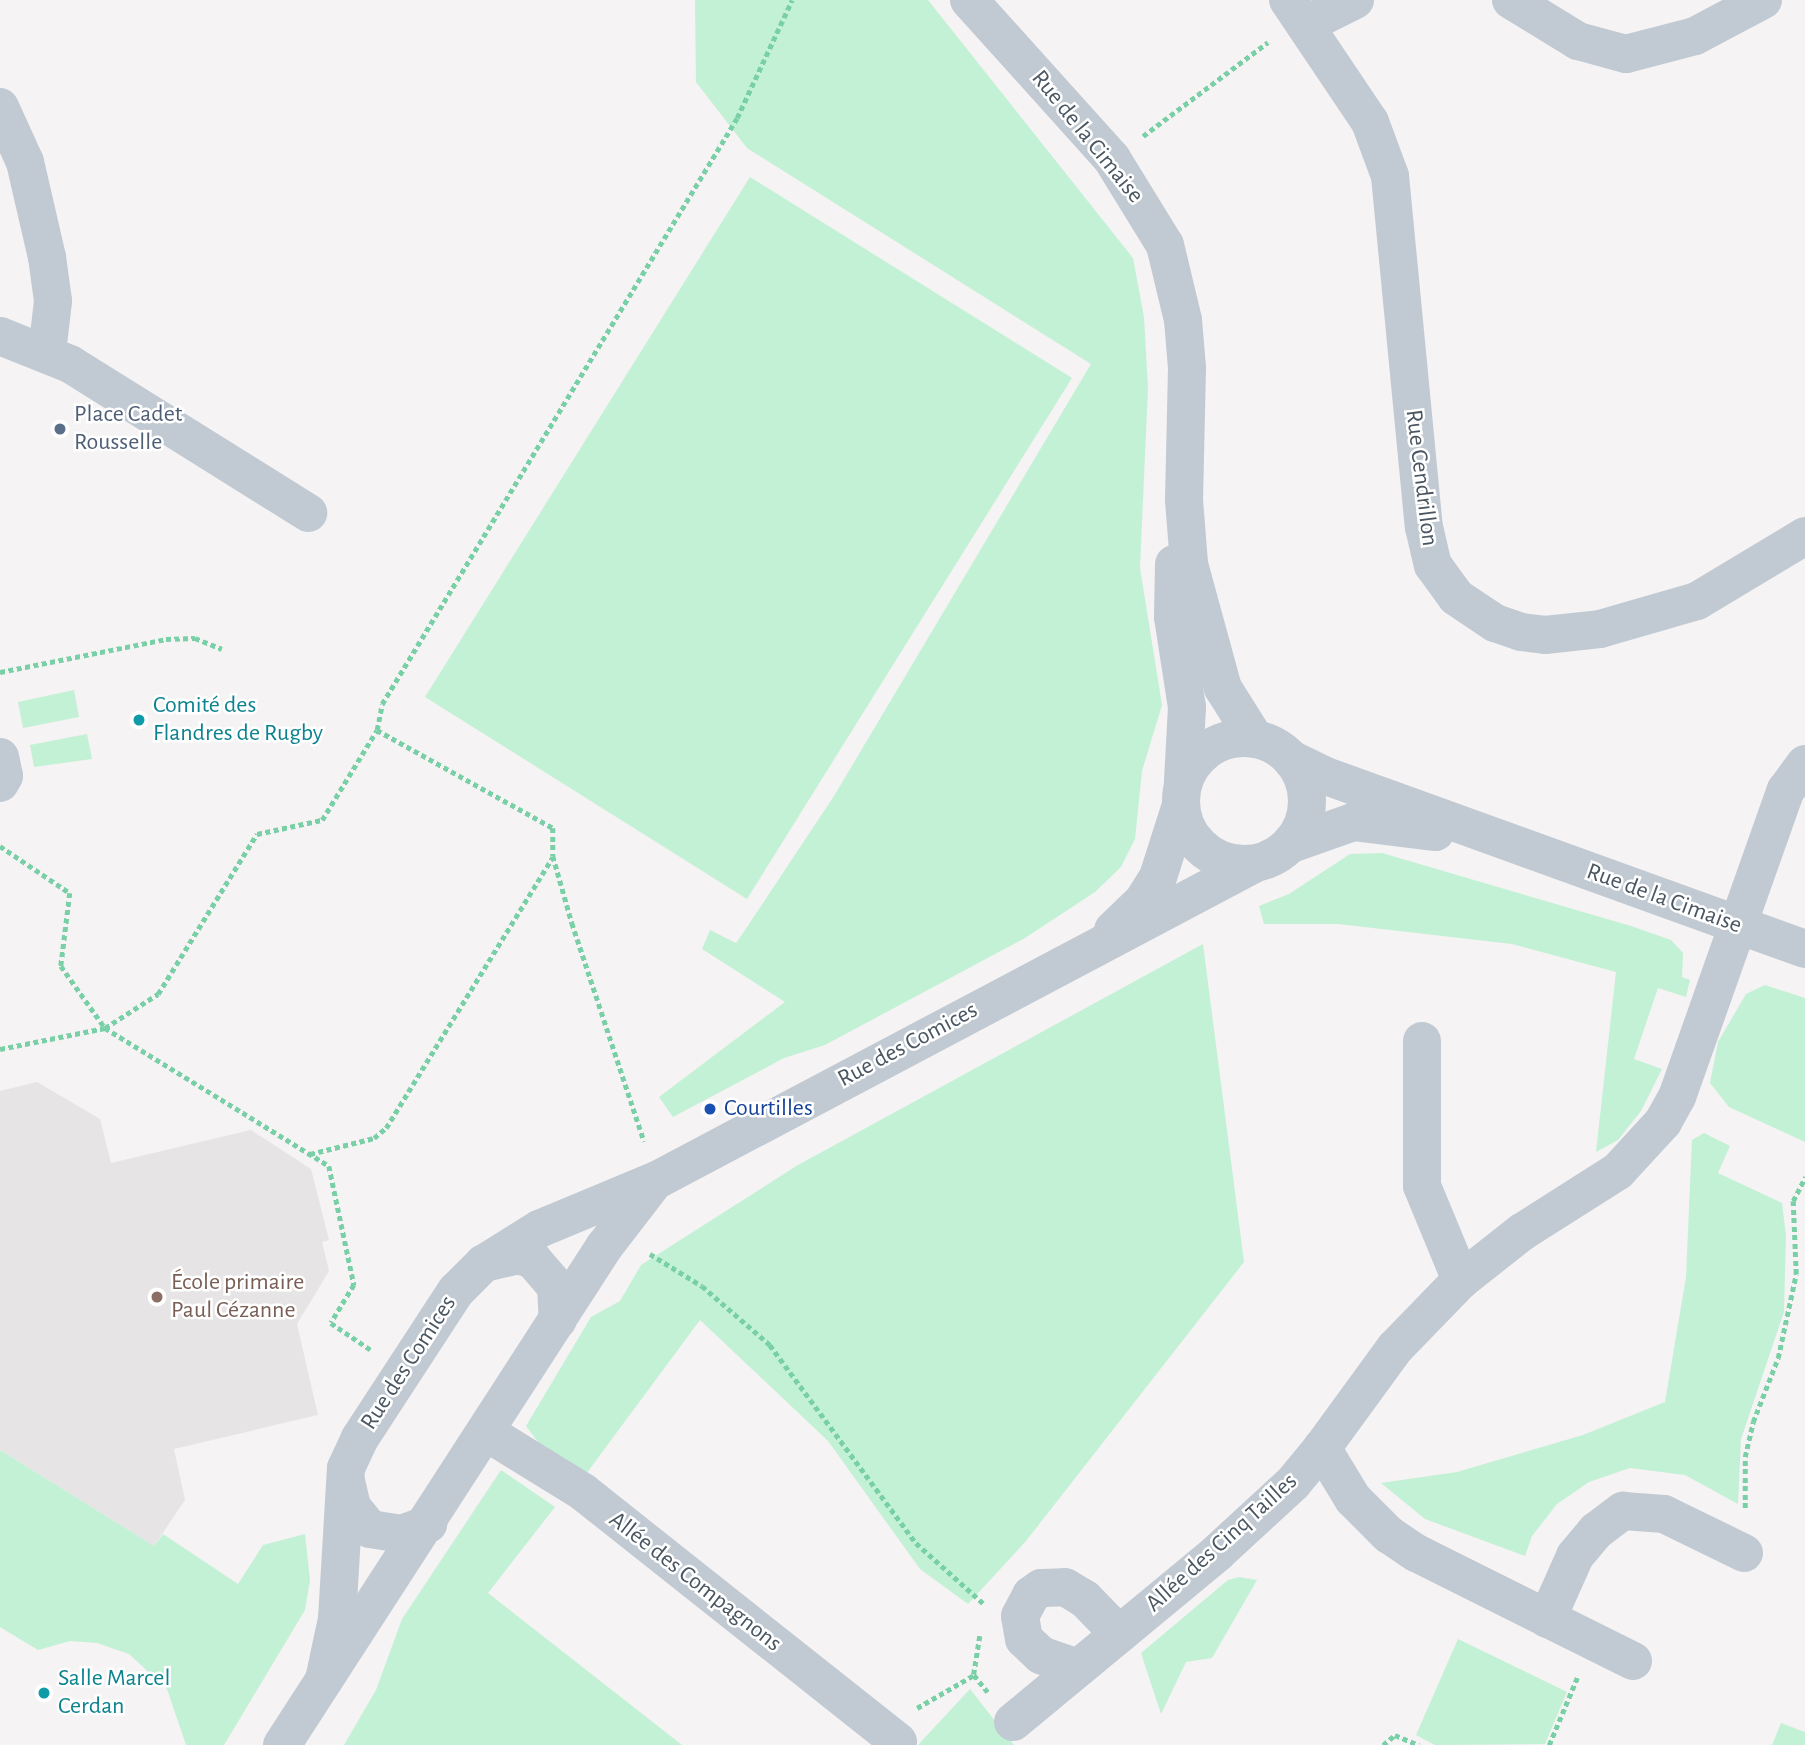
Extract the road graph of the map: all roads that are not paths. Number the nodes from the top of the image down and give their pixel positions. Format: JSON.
{"nodes":[{"id":1,"x":969,"y":0,"type":"edge"},
{"id":2,"x":1355,"y":0,"type":"edge"},
{"id":3,"x":1511,"y":0,"type":"edge"},
{"id":4,"x":1763,"y":0,"type":"edge"},
{"id":5,"x":1298,"y":14,"type":"edge"},
{"id":6,"x":4,"y":121,"type":"edge"},
{"id":7,"x":0,"y":336,"type":"edge"},
{"id":8,"x":47,"y":353,"type":"junction"},
{"id":9,"x":1184,"y":500,"type":"junction"},
{"id":10,"x":309,"y":513,"type":"dead end"},
{"id":11,"x":1805,"y":536,"type":"edge"},
{"id":12,"x":1255,"y":739,"type":"junction"},
{"id":13,"x":0,"y":757,"type":"edge"},
{"id":14,"x":1291,"y":758,"type":"junction"},
{"id":15,"x":1805,"y":764,"type":"edge"},
{"id":16,"x":0,"y":783,"type":"edge"},
{"id":17,"x":1182,"y":794,"type":"junction"},
{"id":18,"x":1291,"y":844,"type":"junction"},
{"id":19,"x":1524,"y":848,"type":"junction"},
{"id":20,"x":1254,"y":864,"type":"junction"},
{"id":21,"x":1738,"y":925,"type":"junction"},
{"id":22,"x":1805,"y":949,"type":"edge"},
{"id":23,"x":1086,"y":950,"type":"junction"},
{"id":24,"x":1422,"y":1041,"type":"dead end"},
{"id":25,"x":657,"y":1180,"type":"junction"},
{"id":26,"x":483,"y":1264,"type":"junction"},
{"id":27,"x":1461,"y":1280,"type":"junction"},
{"id":28,"x":558,"y":1320,"type":"junction"},
{"id":29,"x":486,"y":1432,"type":"junction"},
{"id":30,"x":1322,"y":1448,"type":"junction"},
{"id":31,"x":346,"y":1468,"type":"junction"},
{"id":32,"x":428,"y":1524,"type":"junction"},
{"id":33,"x":1737,"y":1550,"type":"road end"},
{"id":34,"x":1547,"y":1619,"type":"junction"},
{"id":35,"x":1119,"y":1634,"type":"junction"},
{"id":36,"x":1633,"y":1661,"type":"dead end"},
{"id":37,"x":1077,"y":1668,"type":"junction"},
{"id":38,"x":324,"y":1681,"type":"junction"},
{"id":39,"x":1013,"y":1722,"type":"road end"},
{"id":40,"x":893,"y":1738,"type":"road end"},
{"id":41,"x":282,"y":1745,"type":"edge"}],
"edges":[{"from":1,"to":9,"type":"street","name":"Rue de la Cimaise"},
{"from":2,"to":5,"type":"street"},
{"from":3,"to":4,"type":"street"},
{"from":5,"to":11,"type":"street","name":"Rue Cendrillon"},
{"from":6,"to":8,"type":"street"},
{"from":7,"to":8,"type":"street"},
{"from":8,"to":10,"type":"street"},
{"from":9,"to":12,"type":"street","name":"Rue de la Cimaise"},
{"from":9,"to":17,"type":"street","name":"Rue de la Cimaise"},
{"from":12,"to":14,"type":"street"},
{"from":12,"to":17,"type":"street"},
{"from":13,"to":16,"type":"street"},
{"from":14,"to":18,"type":"street"},
{"from":14,"to":19,"type":"street","name":"Rue de la Cimaise"},
{"from":15,"to":21,"type":"street","name":"Allée des Cinq Tailles"},
{"from":17,"to":20,"type":"street"},
{"from":17,"to":23,"type":"street","name":"Rue des Comices"},
{"from":18,"to":19,"type":"street","name":"Rue de la Cimaise"},
{"from":18,"to":20,"type":"street"},
{"from":19,"to":21,"type":"street","name":"Rue de la Cimaise"},
{"from":20,"to":23,"type":"street","name":"Rue des Comices"},
{"from":21,"to":22,"type":"street","name":"Rue de la Cimaise"},
{"from":21,"to":27,"type":"street","name":"Allée des Cinq Tailles"},
{"from":23,"to":25,"type":"street","name":"Rue des Comices"},
{"from":24,"to":27,"type":"street"},
{"from":25,"to":26,"type":"street","name":"Rue des Comices"},
{"from":25,"to":28,"type":"street","name":"Rue des Comices"},
{"from":26,"to":28,"type":"street","name":"Rue des Comices"},
{"from":26,"to":31,"type":"street","name":"Rue des Comices"},
{"from":27,"to":30,"type":"street","name":"Allée des Cinq Tailles"},
{"from":28,"to":29,"type":"street","name":"Rue des Comices"},
{"from":29,"to":32,"type":"street","name":"Rue des Comices"},
{"from":29,"to":40,"type":"street","name":"Allée des Compagnons"},
{"from":30,"to":34,"type":"street","name":"Allée des Cinq Tailles"},
{"from":30,"to":35,"type":"street","name":"Allée des Cinq Tailles"},
{"from":31,"to":32,"type":"street"},
{"from":31,"to":38,"type":"street","name":"Rue des Comices"},
{"from":32,"to":38,"type":"street","name":"Rue des Comices"},
{"from":33,"to":34,"type":"street"},
{"from":34,"to":36,"type":"street","name":"Allée des Cinq Tailles"},
{"from":35,"to":37,"type":"street","name":"Allée des Cinq Tailles"},
{"from":35,"to":37,"type":"street"},
{"from":37,"to":39,"type":"street","name":"Allée des Cinq Tailles"},
{"from":38,"to":41,"type":"street","name":"Rue des Comices"}]}
